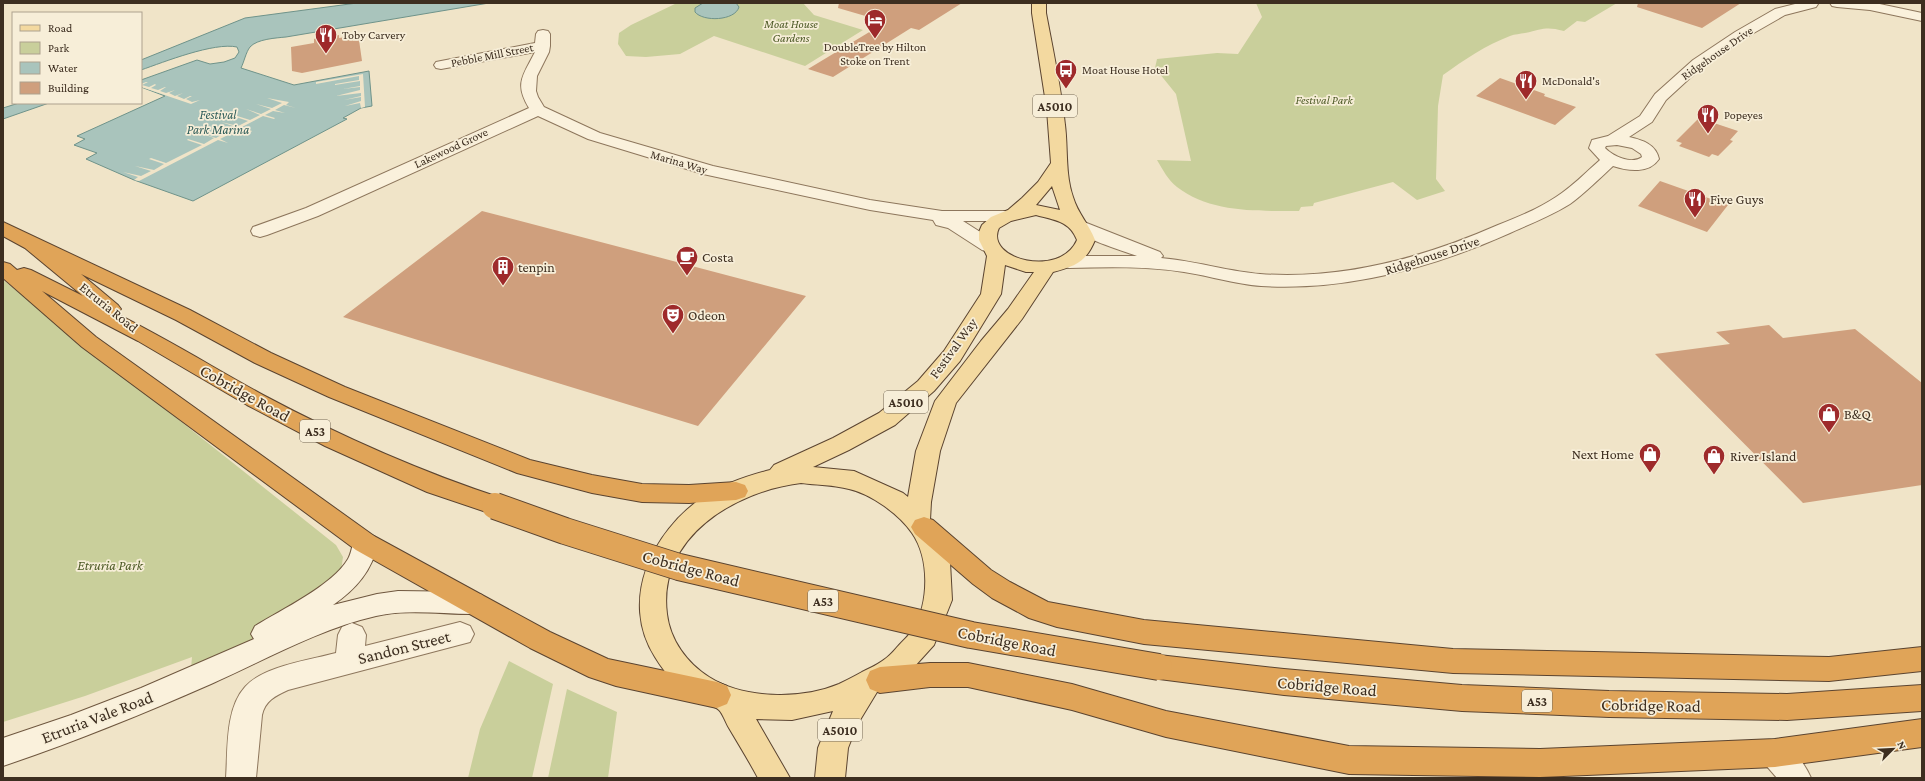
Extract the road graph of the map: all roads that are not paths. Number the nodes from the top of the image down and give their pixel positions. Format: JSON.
{"nodes":[{"id":1,"x":1039,"y":3,"type":"edge"},
{"id":2,"x":1810,"y":3,"type":"edge"},
{"id":3,"x":1837,"y":3,"type":"edge"},
{"id":4,"x":1863,"y":4,"type":"edge"},
{"id":5,"x":1782,"y":8,"type":"edge"},
{"id":6,"x":1922,"y":17,"type":"edge"},
{"id":7,"x":441,"y":65,"type":"dead end"},
{"id":8,"x":538,"y":110,"type":"junction"},
{"id":9,"x":1646,"y":119,"type":"junction"},
{"id":10,"x":1613,"y":140,"type":"junction"},
{"id":11,"x":1645,"y":149,"type":"junction"},
{"id":12,"x":1610,"y":160,"type":"junction"},
{"id":13,"x":1058,"y":166,"type":"junction"},
{"id":14,"x":906,"y":212,"type":"junction"},
{"id":15,"x":1010,"y":215,"type":"junction"},
{"id":16,"x":1077,"y":223,"type":"junction"},
{"id":17,"x":3,"y":228,"type":"edge"},
{"id":18,"x":260,"y":231,"type":"dead end"},
{"id":19,"x":32,"y":244,"type":"junction"},
{"id":20,"x":993,"y":251,"type":"junction"},
{"id":21,"x":1069,"y":262,"type":"junction"},
{"id":22,"x":3,"y":264,"type":"edge"},
{"id":23,"x":1184,"y":266,"type":"junction"},
{"id":24,"x":1047,"y":267,"type":"junction"},
{"id":25,"x":3,"y":268,"type":"edge"},
{"id":26,"x":145,"y":336,"type":"junction"},
{"id":27,"x":743,"y":488,"type":"junction"},
{"id":28,"x":921,"y":523,"type":"junction"},
{"id":29,"x":365,"y":543,"type":"junction"},
{"id":30,"x":473,"y":603,"type":"junction"},
{"id":31,"x":460,"y":634,"type":"dead end"},
{"id":32,"x":1922,"y":659,"type":"edge"},
{"id":33,"x":190,"y":680,"type":"junction"},
{"id":34,"x":872,"y":684,"type":"junction"},
{"id":35,"x":723,"y":697,"type":"junction"},
{"id":36,"x":1922,"y":698,"type":"edge"},
{"id":37,"x":1922,"y":733,"type":"edge"},
{"id":38,"x":3,"y":752,"type":"edge"},
{"id":39,"x":1775,"y":753,"type":"junction"},
{"id":40,"x":241,"y":778,"type":"edge"},
{"id":41,"x":775,"y":778,"type":"edge"},
{"id":42,"x":830,"y":778,"type":"edge"},
{"id":43,"x":1796,"y":778,"type":"edge"}],
"edges":[{"from":1,"to":13,"type":"main road","number":"A5010"},
{"from":2,"to":5,"type":"street","name":"Ridgehouse Drive"},
{"from":3,"to":4,"type":"street"},
{"from":4,"to":6,"type":"street"},
{"from":5,"to":9,"type":"street","name":"Ridgehouse Drive"},
{"from":7,"to":8,"type":"street","name":"Pebble Mill Street"},
{"from":8,"to":14,"type":"street","name":"Marina Way"},
{"from":8,"to":18,"type":"street","name":"Lakewood Grove"},
{"from":9,"to":10,"type":"street","name":"Ridgehouse Drive"},
{"from":9,"to":11,"type":"street"},
{"from":10,"to":11,"type":"street"},
{"from":10,"to":12,"type":"street","name":"Ridgehouse Drive"},
{"from":11,"to":12,"type":"street"},
{"from":12,"to":23,"type":"street","name":"Ridgehouse Drive"},
{"from":13,"to":15,"type":"main road","number":"A5010"},
{"from":13,"to":16,"type":"main road","number":"A5010"},
{"from":14,"to":15,"type":"street","name":"Marina Way"},
{"from":14,"to":20,"type":"street","name":"Marina Way"},
{"from":15,"to":16,"type":"main road"},
{"from":15,"to":20,"type":"main road","number":"A5010"},
{"from":16,"to":21,"type":"main road","number":"A5010"},
{"from":16,"to":23,"type":"street"},
{"from":17,"to":19,"type":"highway","name":"Etruria Road","number":"A53"},
{"from":19,"to":26,"type":"highway","name":"Etruria Road","number":"A53"},
{"from":19,"to":27,"type":"highway"},
{"from":20,"to":24,"type":"main road","number":"A5010"},
{"from":20,"to":27,"type":"main road","name":"Festival Way","number":"A5010"},
{"from":21,"to":23,"type":"street"},
{"from":21,"to":24,"type":"main road","number":"A5010"},
{"from":22,"to":26,"type":"highway","name":"Etruria Road","number":"A53"},
{"from":24,"to":28,"type":"main road","name":"Festival Way","number":"A5010"},
{"from":25,"to":29,"type":"highway"},
{"from":26,"to":36,"type":"highway","name":"Cobridge Road","number":"A53","bridge":true},
{"from":27,"to":28,"type":"main road"},
{"from":27,"to":35,"type":"main road"},
{"from":28,"to":32,"type":"highway"},
{"from":28,"to":34,"type":"main road"},
{"from":29,"to":30,"type":"highway"},
{"from":29,"to":33,"type":"street"},
{"from":30,"to":33,"type":"street"},
{"from":30,"to":35,"type":"highway"},
{"from":31,"to":40,"type":"street","name":"Sandon Street"},
{"from":33,"to":38,"type":"street","name":"Etruria Vale Road"},
{"from":34,"to":35,"type":"main road"},
{"from":34,"to":39,"type":"highway"},
{"from":34,"to":42,"type":"main road","number":"A5010"},
{"from":35,"to":41,"type":"main road"},
{"from":37,"to":39,"type":"highway"},
{"from":39,"to":43,"type":"street"}]}
